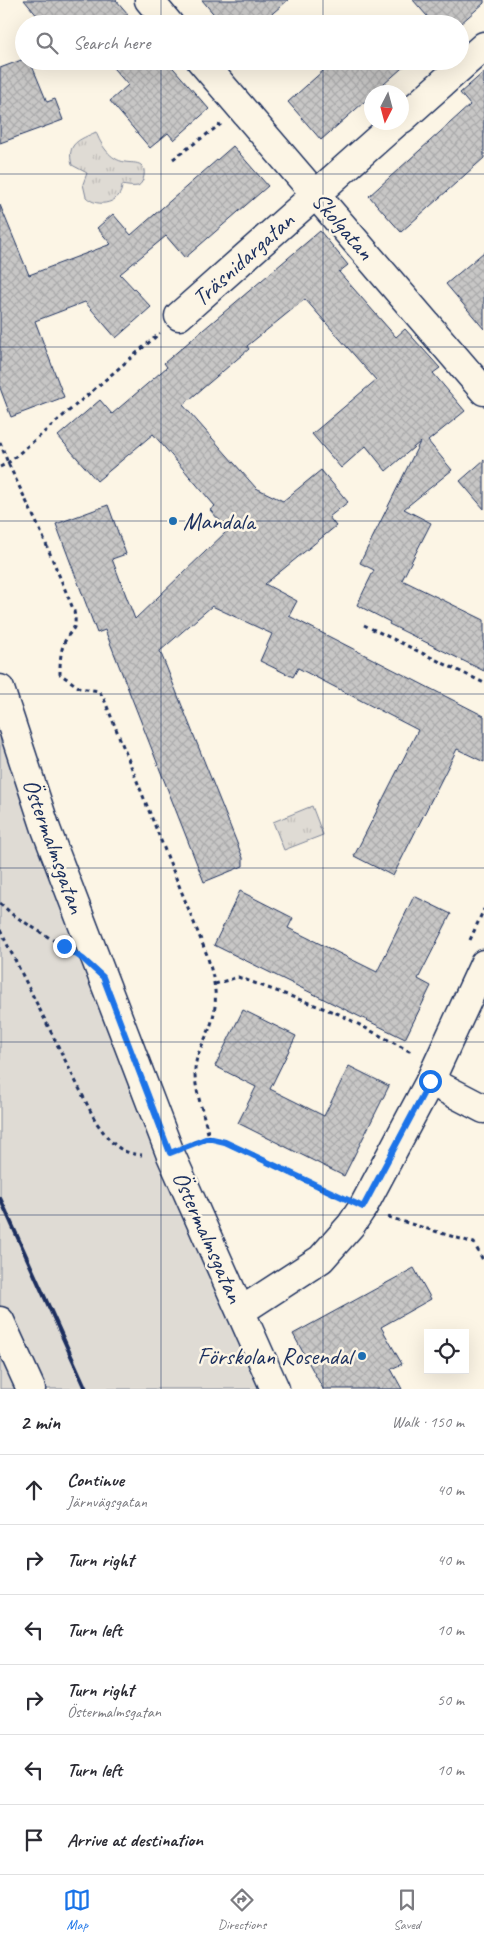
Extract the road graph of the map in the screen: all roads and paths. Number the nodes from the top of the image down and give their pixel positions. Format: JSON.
{"nodes":[{"id":1,"x":148,"y":0,"type":"edge"},
{"id":2,"x":161,"y":15,"type":"edge"},
{"id":3,"x":484,"y":46,"type":"edge"},
{"id":4,"x":469,"y":59,"type":"edge"},
{"id":5,"x":209,"y":70,"type":"edge"},
{"id":6,"x":457,"y":70,"type":"edge"},
{"id":7,"x":242,"y":108,"type":"junction"},
{"id":8,"x":409,"y":113,"type":"edge"},
{"id":9,"x":388,"y":130,"type":"edge"},
{"id":10,"x":174,"y":159,"type":"dead end"},
{"id":11,"x":316,"y":194,"type":"junction"},
{"id":12,"x":179,"y":316,"type":"joint"},
{"id":13,"x":484,"y":391,"type":"edge"},
{"id":14,"x":0,"y":442,"type":"edge"},
{"id":15,"x":8,"y":463,"type":"junction"},
{"id":16,"x":0,"y":467,"type":"edge"},
{"id":17,"x":364,"y":625,"type":"dead end"},
{"id":18,"x":484,"y":682,"type":"edge"},
{"id":19,"x":0,"y":689,"type":"edge"},
{"id":20,"x":0,"y":903,"type":"edge"},
{"id":21,"x":0,"y":930,"type":"edge"},
{"id":22,"x":64,"y":946,"type":"dead end"},
{"id":23,"x":484,"y":964,"type":"edge"},
{"id":24,"x":215,"y":984,"type":"junction"},
{"id":25,"x":416,"y":1054,"type":"dead end"},
{"id":26,"x":430,"y":1081,"type":"junction"},
{"id":27,"x":484,"y":1109,"type":"edge"},
{"id":28,"x":208,"y":1138,"type":"junction"},
{"id":29,"x":170,"y":1153,"type":"junction"},
{"id":30,"x":353,"y":1203,"type":"junction"},
{"id":31,"x":484,"y":1262,"type":"edge"},
{"id":32,"x":241,"y":1311,"type":"junction"},
{"id":33,"x":0,"y":1321,"type":"edge"},
{"id":34,"x":30,"y":1389,"type":"edge"},
{"id":35,"x":275,"y":1389,"type":"edge"}],
"edges":[{"from":1,"to":2,"type":"street"},
{"from":3,"to":4,"type":"street"},
{"from":5,"to":7,"type":"street","name":"Skolgatan"},
{"from":6,"to":8,"type":"street"},
{"from":7,"to":10,"type":"path"},
{"from":7,"to":11,"type":"street","name":"Skolgatan"},
{"from":9,"to":11,"type":"street","name":"Träsnidargatan"},
{"from":11,"to":12,"type":"street","name":"Träsnidargatan"},
{"from":11,"to":13,"type":"street","name":"Skolgatan"},
{"from":12,"to":15,"type":"path"},
{"from":14,"to":15,"type":"path"},
{"from":15,"to":16,"type":"path"},
{"from":15,"to":24,"type":"path"},
{"from":17,"to":18,"type":"path"},
{"from":19,"to":29,"type":"street","name":"Östermalmsgatan"},
{"from":20,"to":22,"type":"path"},
{"from":21,"to":29,"type":"path"},
{"from":23,"to":26,"type":"street"},
{"from":24,"to":25,"type":"path"},
{"from":24,"to":28,"type":"path"},
{"from":26,"to":27,"type":"street"},
{"from":26,"to":30,"type":"street"},
{"from":28,"to":29,"type":"path"},
{"from":28,"to":30,"type":"path"},
{"from":29,"to":32,"type":"street","name":"Östermalmsgatan"},
{"from":30,"to":31,"type":"path"},
{"from":30,"to":32,"type":"street"},
{"from":32,"to":35,"type":"street","name":"Östermalmsgatan"},
{"from":33,"to":34,"type":"street"}]}
